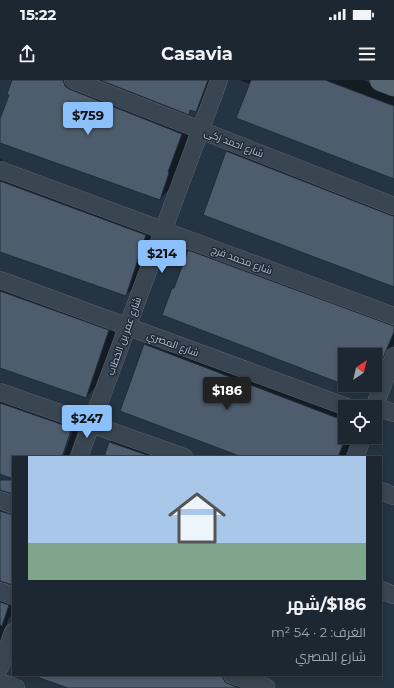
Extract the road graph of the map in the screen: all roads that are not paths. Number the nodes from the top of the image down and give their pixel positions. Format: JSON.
{"nodes":[{"id":1,"x":73,"y":80,"type":"edge"},
{"id":2,"x":219,"y":80,"type":"edge"},
{"id":3,"x":381,"y":80,"type":"edge"},
{"id":4,"x":394,"y":85,"type":"edge"},
{"id":5,"x":200,"y":130,"type":"junction"},
{"id":6,"x":0,"y":170,"type":"edge"},
{"id":7,"x":394,"y":206,"type":"edge"},
{"id":8,"x":163,"y":230,"type":"junction"},
{"id":9,"x":0,"y":280,"type":"edge"},
{"id":10,"x":394,"y":316,"type":"edge"},
{"id":11,"x":127,"y":327,"type":"junction"},
{"id":12,"x":394,"y":356,"type":"edge"},
{"id":13,"x":0,"y":392,"type":"edge"},
{"id":14,"x":377,"y":400,"type":"edge"},
{"id":15,"x":338,"y":404,"type":"edge"},
{"id":16,"x":382,"y":409,"type":"edge"},
{"id":17,"x":394,"y":413,"type":"edge"},
{"id":18,"x":91,"y":425,"type":"junction"},
{"id":19,"x":360,"y":444,"type":"edge"},
{"id":20,"x":78,"y":456,"type":"edge"},
{"id":21,"x":181,"y":456,"type":"edge"},
{"id":22,"x":355,"y":456,"type":"edge"},
{"id":23,"x":382,"y":491,"type":"edge"},
{"id":24,"x":394,"y":496,"type":"edge"},
{"id":25,"x":0,"y":500,"type":"edge"},
{"id":26,"x":12,"y":504,"type":"edge"},
{"id":27,"x":382,"y":590,"type":"edge"},
{"id":28,"x":0,"y":591,"type":"edge"},
{"id":29,"x":394,"y":595,"type":"edge"},
{"id":30,"x":12,"y":596,"type":"edge"},
{"id":31,"x":12,"y":635,"type":"edge"},
{"id":32,"x":0,"y":667,"type":"edge"},
{"id":33,"x":236,"y":676,"type":"edge"},
{"id":34,"x":0,"y":682,"type":"edge"},
{"id":35,"x":268,"y":683,"type":"edge"},
{"id":36,"x":16,"y":688,"type":"edge"}],
"edges":[{"from":1,"to":5,"type":"street","name":"شارع احمد زكى"},
{"from":2,"to":5,"type":"street","name":"شارع عمر بن الخطاب"},
{"from":3,"to":4,"type":"main road"},
{"from":5,"to":7,"type":"street","name":"شارع احمد زكى"},
{"from":5,"to":8,"type":"street","name":"شارع عمر بن الخطاب"},
{"from":6,"to":8,"type":"street","name":"شارع محمد فرج"},
{"from":8,"to":10,"type":"street","name":"شارع محمد فرج"},
{"from":8,"to":11,"type":"street","name":"شارع عمر بن الخطاب"},
{"from":9,"to":11,"type":"street","name":"شارع المصري"},
{"from":11,"to":15,"type":"street","name":"شارع المصري"},
{"from":11,"to":18,"type":"street","name":"شارع عمر بن الخطاب"},
{"from":12,"to":14,"type":"street"},
{"from":13,"to":18,"type":"street"},
{"from":16,"to":17,"type":"street"},
{"from":18,"to":20,"type":"street","name":"شارع عمر بن الخطاب"},
{"from":18,"to":21,"type":"street"},
{"from":19,"to":22,"type":"street"},
{"from":23,"to":24,"type":"street"},
{"from":25,"to":26,"type":"street"},
{"from":27,"to":29,"type":"street"},
{"from":28,"to":30,"type":"street"},
{"from":31,"to":32,"type":"street"},
{"from":33,"to":35,"type":"street"},
{"from":34,"to":36,"type":"street"}]}
